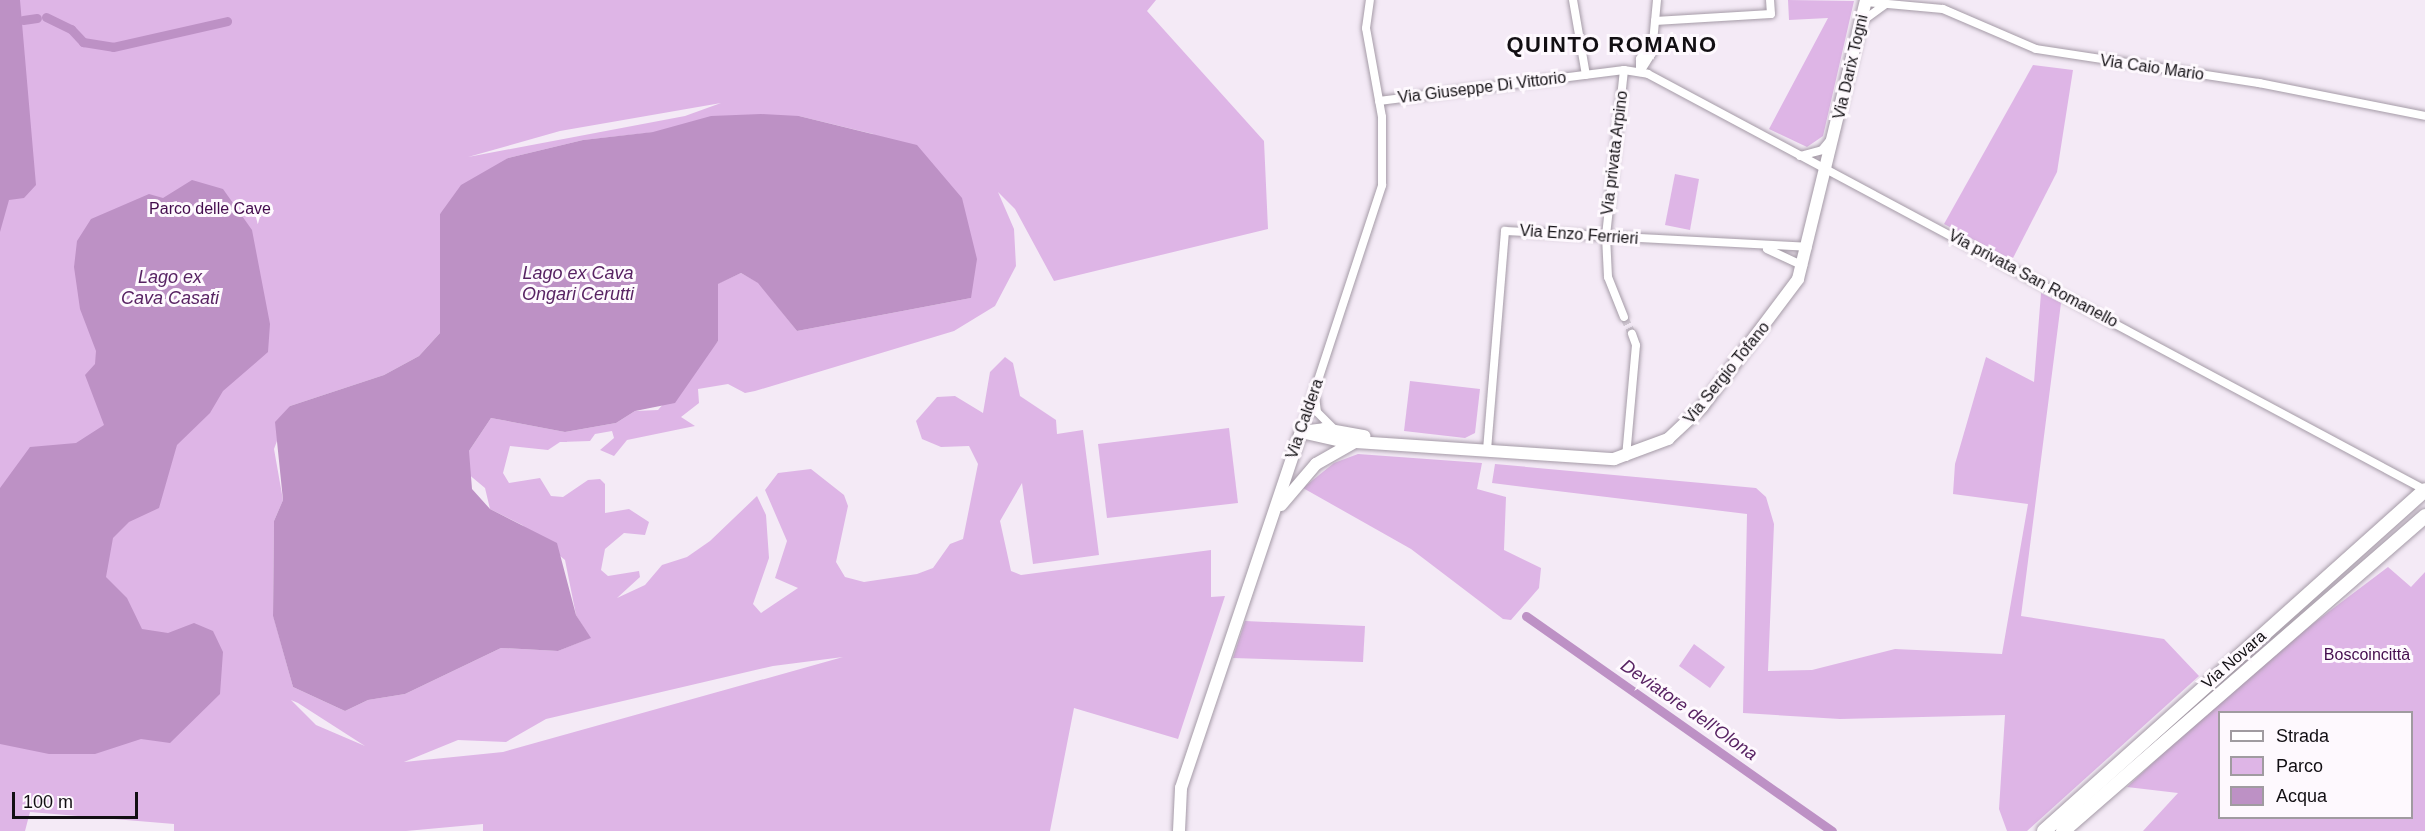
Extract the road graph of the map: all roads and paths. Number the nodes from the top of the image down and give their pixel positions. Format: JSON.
{"nodes":[{"id":1,"x":1370,"y":0,"type":"edge"},
{"id":2,"x":1573,"y":0,"type":"edge"},
{"id":3,"x":1657,"y":0,"type":"edge"},
{"id":4,"x":1770,"y":0,"type":"edge"},
{"id":5,"x":1866,"y":1,"type":"edge"},
{"id":6,"x":1884,"y":2,"type":"edge"},
{"id":7,"x":1655,"y":21,"type":"junction"},
{"id":8,"x":1861,"y":22,"type":"junction"},
{"id":9,"x":1624,"y":70,"type":"junction"},
{"id":10,"x":1640,"y":72,"type":"junction"},
{"id":11,"x":1586,"y":75,"type":"junction"},
{"id":12,"x":1379,"y":101,"type":"junction"},
{"id":13,"x":2425,"y":116,"type":"edge"},
{"id":14,"x":1836,"y":133,"type":"junction"},
{"id":15,"x":1800,"y":156,"type":"junction"},
{"id":16,"x":1827,"y":169,"type":"junction"},
{"id":17,"x":1606,"y":236,"type":"junction"},
{"id":18,"x":1808,"y":247,"type":"junction"},
{"id":19,"x":1766,"y":249,"type":"junction"},
{"id":20,"x":1803,"y":266,"type":"junction"},
{"id":21,"x":1624,"y":317,"type":"tunnel mouth"},
{"id":22,"x":1632,"y":334,"type":"tunnel mouth"},
{"id":23,"x":1315,"y":390,"type":"junction"},
{"id":24,"x":1334,"y":430,"type":"junction"},
{"id":25,"x":1301,"y":432,"type":"junction"},
{"id":26,"x":1357,"y":441,"type":"junction"},
{"id":27,"x":1386,"y":442,"type":"junction"},
{"id":28,"x":1487,"y":450,"type":"junction"},
{"id":29,"x":1626,"y":457,"type":"junction"},
{"id":30,"x":2425,"y":490,"type":"edge"},
{"id":31,"x":2425,"y":516,"type":"edge"},
{"id":32,"x":1270,"y":521,"type":"junction"},
{"id":33,"x":1179,"y":831,"type":"edge"},
{"id":34,"x":2044,"y":831,"type":"edge"},
{"id":35,"x":2063,"y":831,"type":"edge"}],
"edges":[{"from":1,"to":12,"type":"street","name":"Via Caldera"},
{"from":2,"to":11,"type":"street"},
{"from":3,"to":7,"type":"street"},
{"from":4,"to":7,"type":"street"},
{"from":5,"to":6,"type":"street","name":"Via Caio Mario"},
{"from":5,"to":8,"type":"street","name":"Via Darix Togni"},
{"from":6,"to":8,"type":"street"},
{"from":6,"to":13,"type":"street","name":"Via Caio Mario"},
{"from":7,"to":10,"type":"street"},
{"from":8,"to":14,"type":"street","name":"Via Darix Togni"},
{"from":9,"to":10,"type":"street","name":"Via Giuseppe Di Vittorio"},
{"from":9,"to":11,"type":"street","name":"Via Giuseppe Di Vittorio"},
{"from":9,"to":17,"type":"street","name":"Via privata Arpino"},
{"from":10,"to":15,"type":"street","name":"Via privata San Romanello"},
{"from":11,"to":12,"type":"street","name":"Via Giuseppe Di Vittorio"},
{"from":12,"to":23,"type":"street","name":"Via Caldera"},
{"from":14,"to":15,"type":"street","name":"Via Darix Togni"},
{"from":14,"to":16,"type":"street","name":"Via Darix Togni"},
{"from":15,"to":16,"type":"street","name":"Via privata San Romanello"},
{"from":16,"to":18,"type":"street","name":"Via Sergio Tofano"},
{"from":16,"to":30,"type":"street","name":"Via privata San Romanello"},
{"from":17,"to":19,"type":"street","name":"Via Enzo Ferrieri"},
{"from":17,"to":21,"type":"street","name":"Via privata Arpino"},
{"from":17,"to":28,"type":"street","name":"Via Enzo Ferrieri"},
{"from":18,"to":19,"type":"street","name":"Via Enzo Ferrieri"},
{"from":18,"to":20,"type":"street","name":"Via Sergio Tofano"},
{"from":19,"to":20,"type":"street","name":"Via Enzo Ferrieri"},
{"from":20,"to":29,"type":"street","name":"Via Sergio Tofano"},
{"from":22,"to":29,"type":"street"},
{"from":23,"to":24,"type":"street"},
{"from":23,"to":25,"type":"street","name":"Via Caldera"},
{"from":24,"to":25,"type":"street","name":"Via Sergio Tofano"},
{"from":24,"to":27,"type":"street","name":"Via Sergio Tofano"},
{"from":25,"to":26,"type":"street","name":"Via Sergio Tofano"},
{"from":25,"to":32,"type":"street","name":"Via Caldera"},
{"from":26,"to":27,"type":"street","name":"Via Sergio Tofano"},
{"from":26,"to":32,"type":"street"},
{"from":27,"to":28,"type":"street","name":"Via Sergio Tofano"},
{"from":28,"to":29,"type":"street","name":"Via Sergio Tofano"},
{"from":30,"to":34,"type":"main road","name":"Via Novara"},
{"from":31,"to":35,"type":"main road","name":"Via Novara"},
{"from":32,"to":33,"type":"street","name":"Via Caldera"}]}
